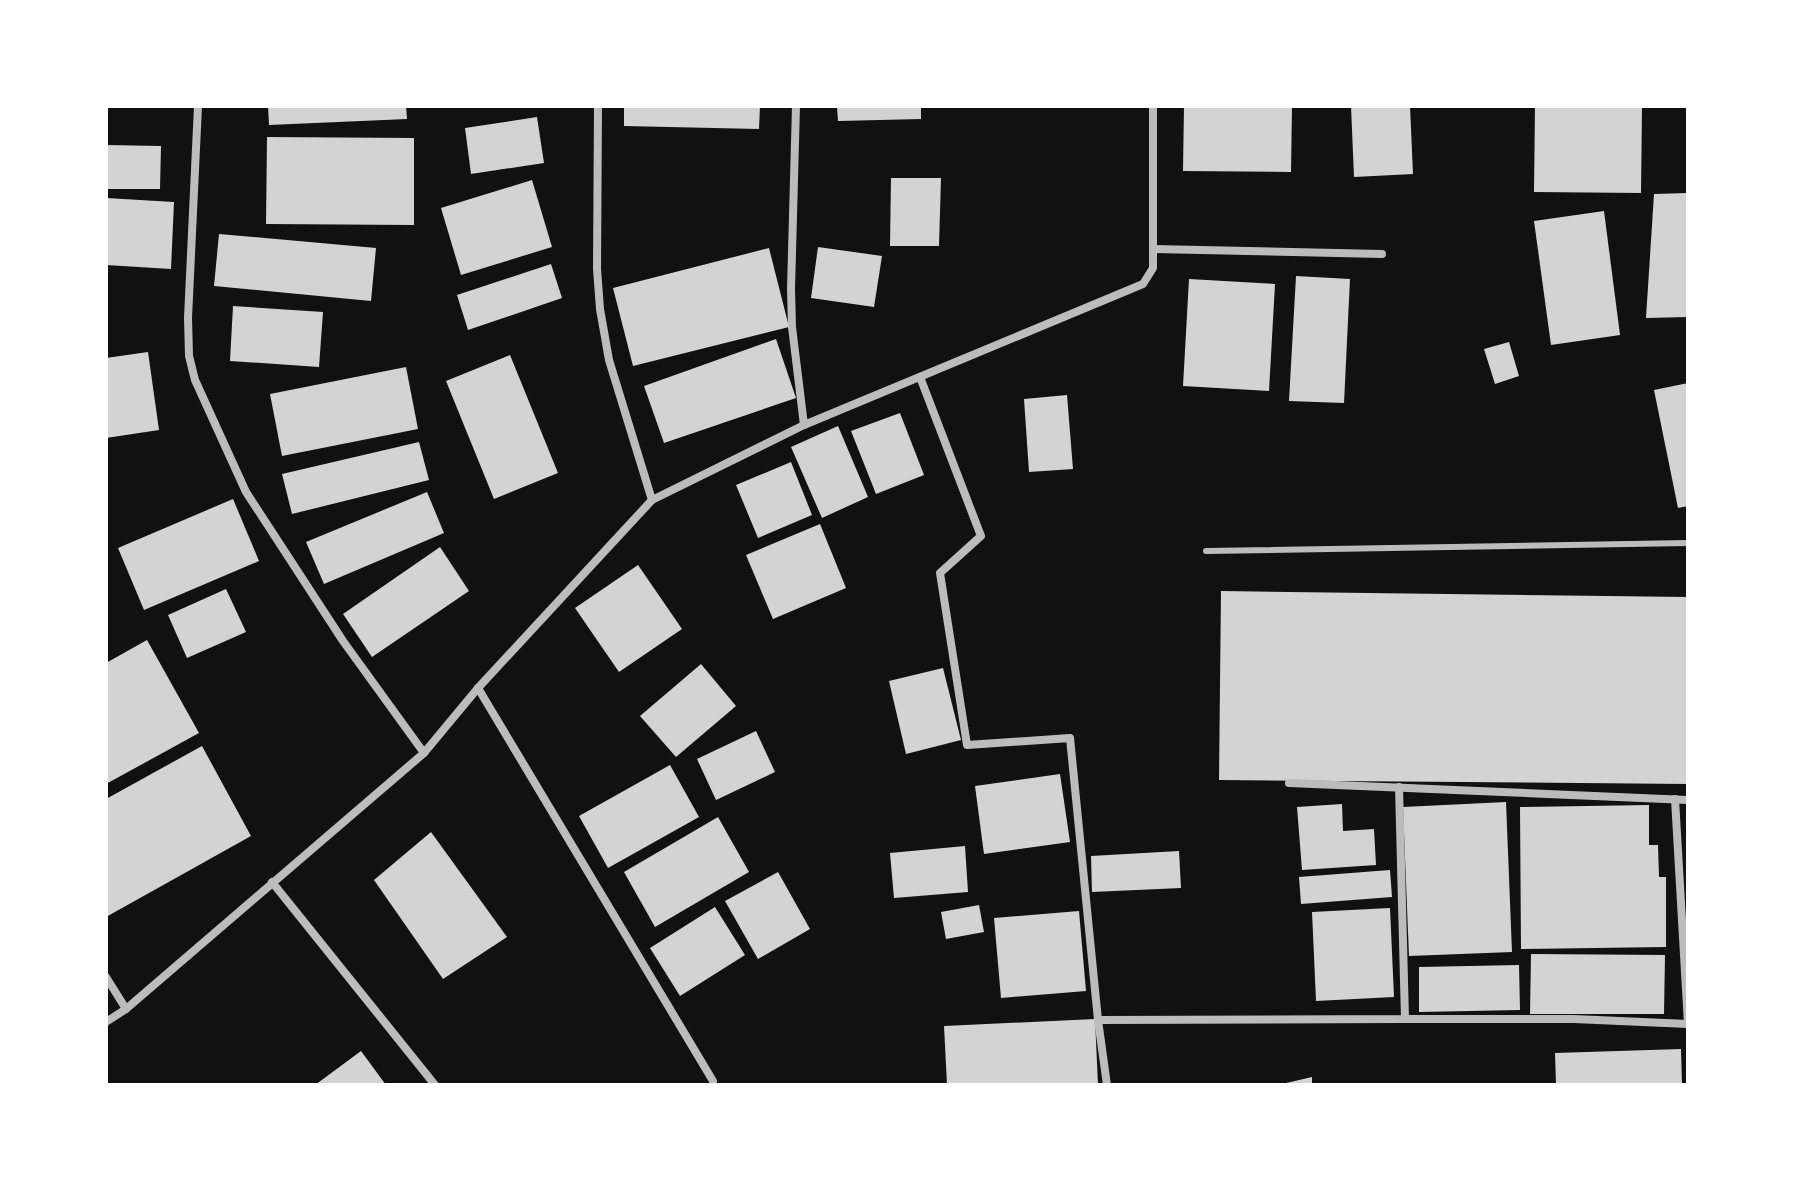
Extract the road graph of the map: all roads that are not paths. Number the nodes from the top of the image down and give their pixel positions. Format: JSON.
{"nodes":[{"id":1,"x":198,"y":106,"type":"edge"},
{"id":2,"x":598,"y":106,"type":"edge"},
{"id":3,"x":796,"y":106,"type":"edge"},
{"id":4,"x":1153,"y":106,"type":"edge"},
{"id":5,"x":1153,"y":249,"type":"junction"},
{"id":6,"x":1382,"y":254,"type":"dead end"},
{"id":7,"x":920,"y":377,"type":"junction"},
{"id":8,"x":804,"y":425,"type":"junction"},
{"id":9,"x":652,"y":500,"type":"junction"},
{"id":10,"x":1688,"y":543,"type":"edge"},
{"id":11,"x":1206,"y":551,"type":"dead end"},
{"id":12,"x":478,"y":688,"type":"junction"},
{"id":13,"x":424,"y":753,"type":"junction"},
{"id":14,"x":1289,"y":783,"type":"dead end"},
{"id":15,"x":1399,"y":787,"type":"junction"},
{"id":16,"x":1675,"y":799,"type":"junction"},
{"id":17,"x":1688,"y":800,"type":"edge"},
{"id":18,"x":272,"y":882,"type":"junction"},
{"id":19,"x":106,"y":977,"type":"edge"},
{"id":20,"x":126,"y":1009,"type":"junction"},
{"id":21,"x":1405,"y":1019,"type":"junction"},
{"id":22,"x":1098,"y":1020,"type":"junction"},
{"id":23,"x":106,"y":1022,"type":"edge"},
{"id":24,"x":1688,"y":1024,"type":"edge"},
{"id":25,"x":713,"y":1081,"type":"dead end"},
{"id":26,"x":435,"y":1085,"type":"edge"},
{"id":27,"x":1107,"y":1085,"type":"edge"}],
"edges":[{"from":1,"to":13,"type":"street"},
{"from":2,"to":9,"type":"street"},
{"from":3,"to":8,"type":"street"},
{"from":4,"to":5,"type":"street"},
{"from":5,"to":6,"type":"street"},
{"from":5,"to":7,"type":"street"},
{"from":7,"to":8,"type":"street"},
{"from":7,"to":22,"type":"street"},
{"from":8,"to":9,"type":"street"},
{"from":9,"to":12,"type":"street"},
{"from":10,"to":11,"type":"lane"},
{"from":12,"to":13,"type":"street"},
{"from":12,"to":25,"type":"street"},
{"from":13,"to":18,"type":"street"},
{"from":14,"to":15,"type":"street"},
{"from":15,"to":16,"type":"street"},
{"from":15,"to":21,"type":"street"},
{"from":16,"to":17,"type":"street"},
{"from":16,"to":24,"type":"street"},
{"from":18,"to":20,"type":"street"},
{"from":18,"to":26,"type":"street"},
{"from":19,"to":20,"type":"street"},
{"from":20,"to":23,"type":"street"},
{"from":21,"to":22,"type":"street"},
{"from":21,"to":24,"type":"street"},
{"from":22,"to":27,"type":"street"}]}
